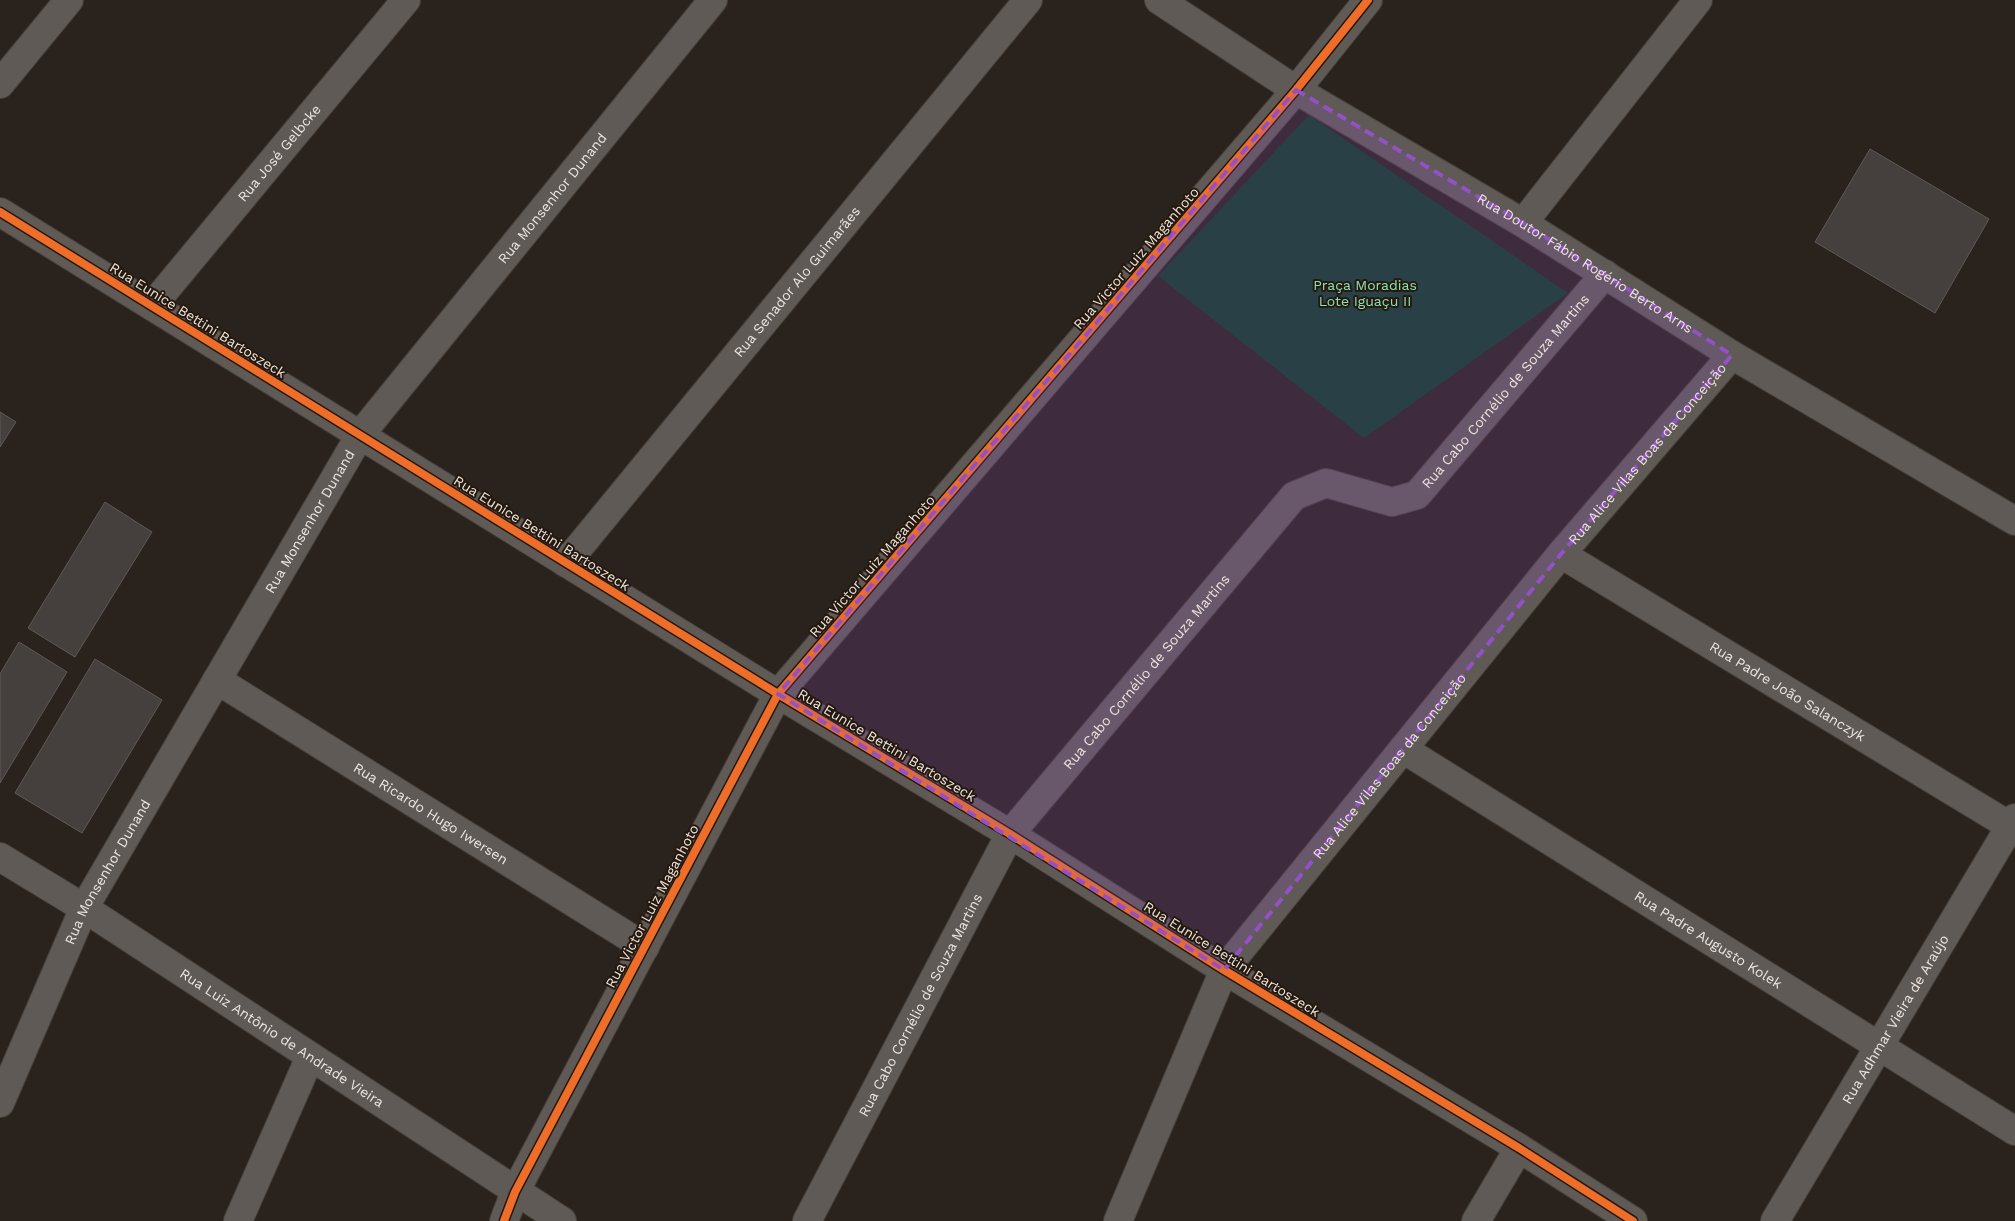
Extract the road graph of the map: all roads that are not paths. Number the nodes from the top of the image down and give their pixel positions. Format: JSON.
{"nodes":[{"id":1,"x":69,"y":0,"type":"edge"},
{"id":2,"x":406,"y":0,"type":"edge"},
{"id":3,"x":713,"y":0,"type":"edge"},
{"id":4,"x":1028,"y":0,"type":"edge"},
{"id":5,"x":1159,"y":0,"type":"edge"},
{"id":6,"x":1368,"y":0,"type":"edge"},
{"id":7,"x":1698,"y":0,"type":"edge"},
{"id":8,"x":0,"y":84,"type":"edge"},
{"id":9,"x":1296,"y":90,"type":"junction"},
{"id":10,"x":0,"y":212,"type":"edge"},
{"id":11,"x":1523,"y":223,"type":"junction"},
{"id":12,"x":1604,"y":274,"type":"junction"},
{"id":13,"x":152,"y":306,"type":"junction"},
{"id":14,"x":1732,"y":355,"type":"junction"},
{"id":15,"x":360,"y":435,"type":"junction"},
{"id":16,"x":2015,"y":521,"type":"edge"},
{"id":17,"x":1561,"y":554,"type":"junction"},
{"id":18,"x":566,"y":562,"type":"junction"},
{"id":19,"x":217,"y":680,"type":"junction"},
{"id":20,"x":778,"y":694,"type":"junction"},
{"id":21,"x":1403,"y":749,"type":"junction"},
{"id":22,"x":2013,"y":824,"type":"edge"},
{"id":23,"x":1010,"y":834,"type":"junction"},
{"id":24,"x":0,"y":857,"type":"edge"},
{"id":25,"x":84,"y":908,"type":"junction"},
{"id":26,"x":645,"y":947,"type":"junction"},
{"id":27,"x":1224,"y":970,"type":"junction"},
{"id":28,"x":1880,"y":1047,"type":"junction"},
{"id":29,"x":310,"y":1057,"type":"junction"},
{"id":30,"x":0,"y":1103,"type":"edge"},
{"id":31,"x":2015,"y":1131,"type":"edge"},
{"id":32,"x":1519,"y":1148,"type":"junction"},
{"id":33,"x":515,"y":1192,"type":"junction"},
{"id":34,"x":238,"y":1221,"type":"edge"},
{"id":35,"x":504,"y":1221,"type":"edge"},
{"id":36,"x":562,"y":1221,"type":"edge"},
{"id":37,"x":807,"y":1221,"type":"edge"},
{"id":38,"x":1118,"y":1221,"type":"edge"},
{"id":39,"x":1476,"y":1221,"type":"edge"},
{"id":40,"x":1634,"y":1221,"type":"edge"},
{"id":41,"x":1775,"y":1221,"type":"edge"}],
"edges":[{"from":1,"to":8,"type":"street"},
{"from":2,"to":13,"type":"street","name":"Rua José Gelbcke"},
{"from":3,"to":15,"type":"street","name":"Rua Monsenhor Dunand"},
{"from":4,"to":18,"type":"street","name":"Rua Senador Alo Guimarães"},
{"from":5,"to":9,"type":"street","name":"Rua Doutor Fábio Rogério Berto Arns"},
{"from":6,"to":9,"type":"street","name":"Rua Victor Luiz Maganhoto"},
{"from":7,"to":11,"type":"street"},
{"from":9,"to":11,"type":"street","name":"Rua Doutor Fábio Rogério Berto Arns"},
{"from":9,"to":20,"type":"street","name":"Rua Victor Luiz Maganhoto"},
{"from":10,"to":13,"type":"street","name":"Rua Eunice Bettini Bartoszeck"},
{"from":11,"to":12,"type":"street","name":"Rua Doutor Fábio Rogério Berto Arns"},
{"from":12,"to":14,"type":"street","name":"Rua Doutor Fábio Rogério Berto Arns"},
{"from":12,"to":23,"type":"street","name":"Rua Cabo Cornélio de Souza Martins"},
{"from":13,"to":15,"type":"street","name":"Rua Eunice Bettini Bartoszeck"},
{"from":14,"to":16,"type":"street","name":"Rua Doutor Fábio Rogério Berto Arns"},
{"from":14,"to":17,"type":"street","name":"Rua Alice Vilas Boas da Conceição"},
{"from":15,"to":18,"type":"street","name":"Rua Eunice Bettini Bartoszeck"},
{"from":15,"to":19,"type":"street","name":"Rua Monsenhor Dunand"},
{"from":17,"to":21,"type":"street","name":"Rua Alice Vilas Boas da Conceição"},
{"from":17,"to":22,"type":"street","name":"Rua Padre João Salanczyk"},
{"from":18,"to":20,"type":"street","name":"Rua Eunice Bettini Bartoszeck"},
{"from":19,"to":25,"type":"street","name":"Rua Monsenhor Dunand"},
{"from":19,"to":26,"type":"street","name":"Rua Ricardo Hugo Iwersen"},
{"from":20,"to":23,"type":"street","name":"Rua Eunice Bettini Bartoszeck"},
{"from":20,"to":26,"type":"street","name":"Rua Victor Luiz Maganhoto"},
{"from":21,"to":27,"type":"street","name":"Rua Alice Vilas Boas da Conceição"},
{"from":21,"to":28,"type":"street","name":"Rua Padre Augusto Kolek"},
{"from":22,"to":28,"type":"street","name":"Rua Adhmar Vieira de Araújo"},
{"from":23,"to":27,"type":"street","name":"Rua Eunice Bettini Bartoszeck"},
{"from":23,"to":37,"type":"street","name":"Rua Cabo Cornélio de Souza Martins"},
{"from":24,"to":25,"type":"street","name":"Rua Luiz Antônio de Andrade Vieira"},
{"from":25,"to":29,"type":"street","name":"Rua Luiz Antônio de Andrade Vieira"},
{"from":25,"to":30,"type":"street","name":"Rua Monsenhor Dunand"},
{"from":26,"to":33,"type":"street","name":"Rua Victor Luiz Maganhoto"},
{"from":27,"to":32,"type":"street","name":"Rua Eunice Bettini Bartoszeck"},
{"from":27,"to":38,"type":"street","name":"Rua Alice Vilas Boas da Conceição"},
{"from":28,"to":31,"type":"street","name":"Rua Padre Augusto Kolek"},
{"from":28,"to":41,"type":"street","name":"Rua Adhmar Vieira de Araújo"},
{"from":29,"to":33,"type":"street","name":"Rua Luiz Antônio de Andrade Vieira"},
{"from":29,"to":34,"type":"street"},
{"from":32,"to":39,"type":"street"},
{"from":32,"to":40,"type":"street","name":"Rua Eunice Bettini Bartoszeck"},
{"from":33,"to":35,"type":"street","name":"Rua Victor Luiz Maganhoto"},
{"from":33,"to":36,"type":"street","name":"Rua Luiz Antônio de Andrade Vieira"}]}
